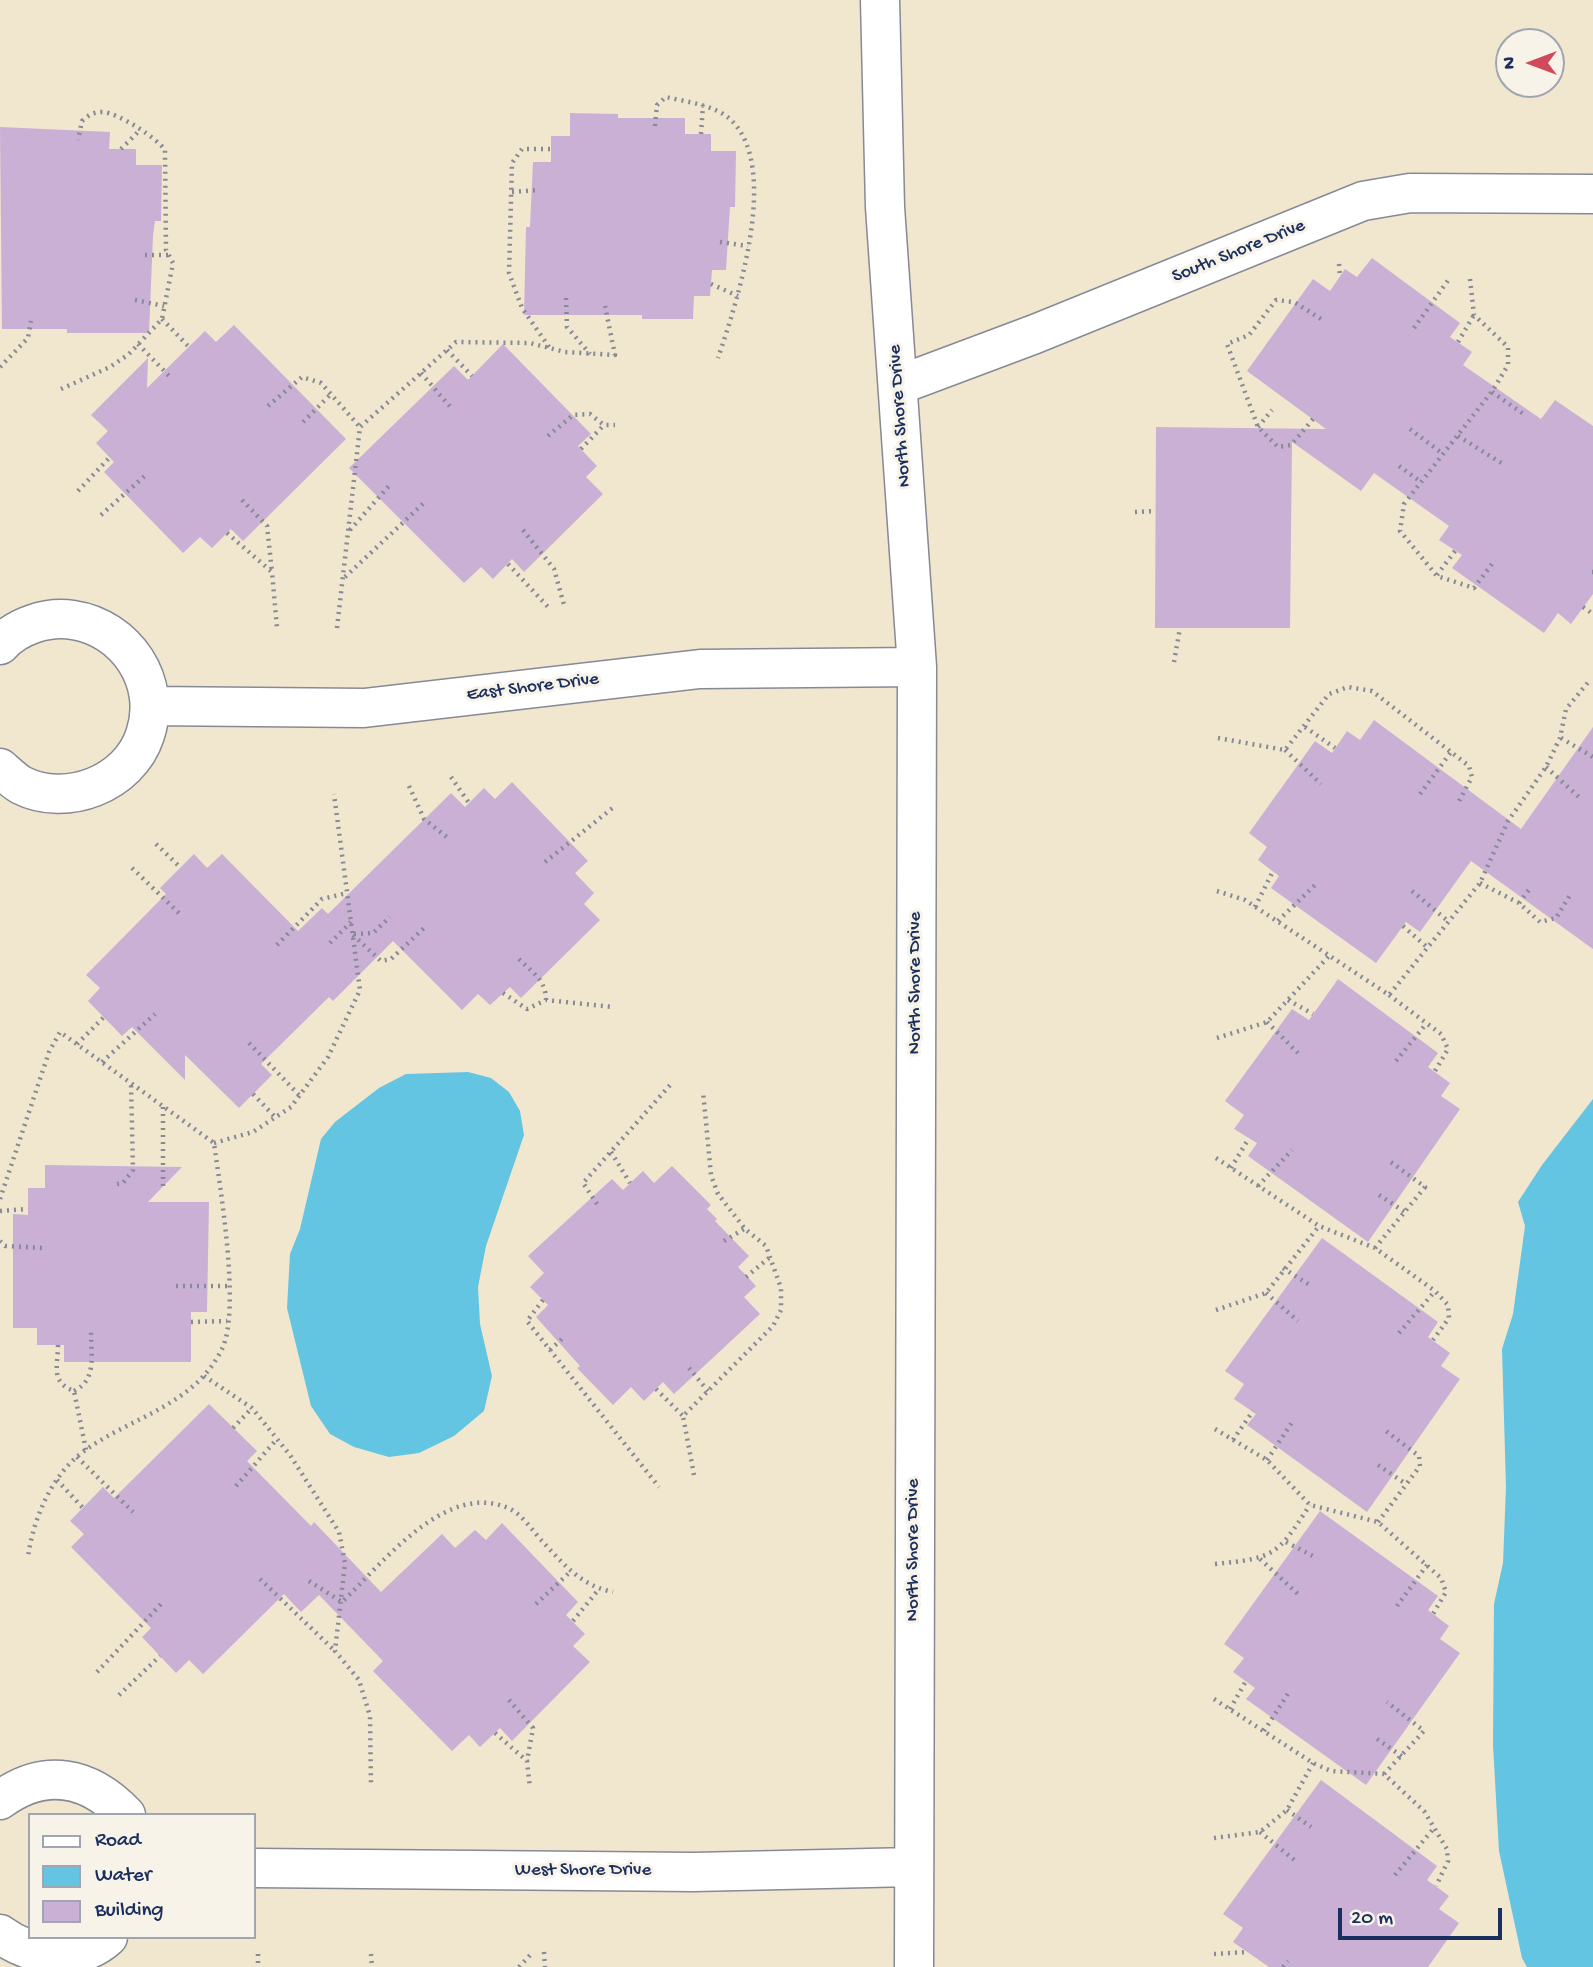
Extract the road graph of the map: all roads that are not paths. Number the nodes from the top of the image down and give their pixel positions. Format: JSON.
{"nodes":[{"id":1,"x":880,"y":0,"type":"edge"},
{"id":2,"x":1593,"y":194,"type":"edge"},
{"id":3,"x":899,"y":385,"type":"junction"},
{"id":4,"x":0,"y":645,"type":"edge"},
{"id":5,"x":917,"y":667,"type":"junction"},
{"id":6,"x":150,"y":706,"type":"junction"},
{"id":7,"x":0,"y":768,"type":"edge"},
{"id":8,"x":0,"y":1800,"type":"edge"},
{"id":9,"x":124,"y":1813,"type":"edge"},
{"id":10,"x":913,"y":1867,"type":"junction"},
{"id":11,"x":256,"y":1868,"type":"edge"},
{"id":12,"x":0,"y":1934,"type":"edge"},
{"id":13,"x":104,"y":1939,"type":"edge"},
{"id":14,"x":914,"y":1967,"type":"edge"}],
"edges":[{"from":1,"to":3,"type":"street","name":"North Shore Drive"},
{"from":2,"to":3,"type":"street","name":"South Shore Drive"},
{"from":3,"to":5,"type":"street","name":"North Shore Drive"},
{"from":4,"to":6,"type":"street"},
{"from":5,"to":6,"type":"street","name":"East Shore Drive"},
{"from":5,"to":10,"type":"street","name":"North Shore Drive"},
{"from":6,"to":7,"type":"street"},
{"from":8,"to":9,"type":"street"},
{"from":10,"to":11,"type":"street","name":"West Shore Drive"},
{"from":10,"to":14,"type":"street","name":"North Shore Drive"},
{"from":12,"to":13,"type":"street"}]}
